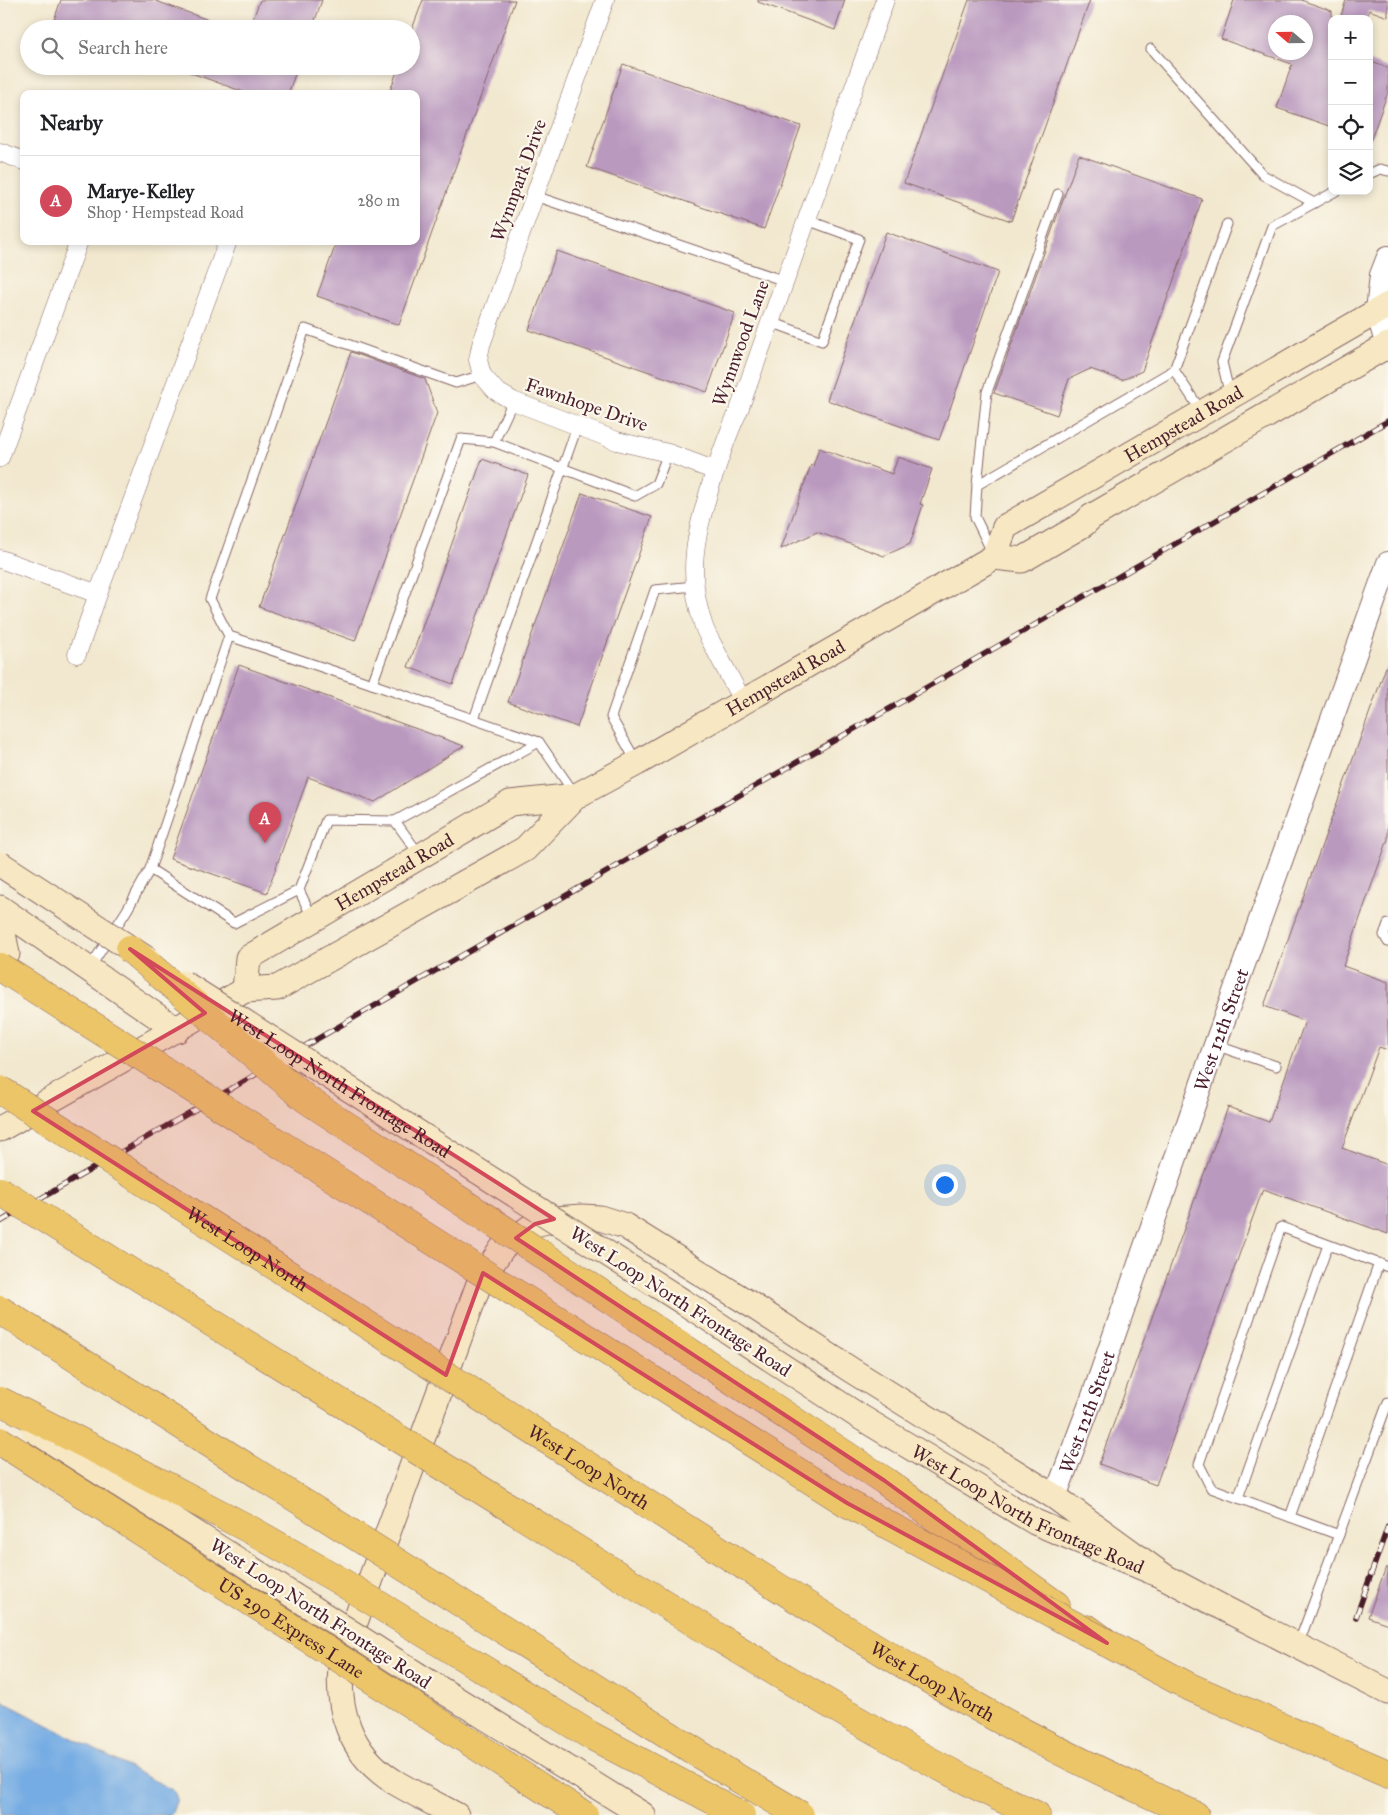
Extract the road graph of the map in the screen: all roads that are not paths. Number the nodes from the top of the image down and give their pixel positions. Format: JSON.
{"nodes":[{"id":1,"x":605,"y":0,"type":"edge"},
{"id":2,"x":885,"y":0,"type":"edge"},
{"id":3,"x":1150,"y":49,"type":"dead end"},
{"id":4,"x":0,"y":152,"type":"edge"},
{"id":5,"x":20,"y":160,"type":"edge"},
{"id":6,"x":1388,"y":171,"type":"edge"},
{"id":7,"x":1373,"y":172,"type":"edge"},
{"id":8,"x":1058,"y":194,"type":"dead end"},
{"id":9,"x":1329,"y":195,"type":"edge"},
{"id":10,"x":535,"y":196,"type":"junction"},
{"id":11,"x":1314,"y":203,"type":"junction"},
{"id":12,"x":807,"y":220,"type":"junction"},
{"id":13,"x":1227,"y":224,"type":"dead end"},
{"id":14,"x":78,"y":245,"type":"edge"},
{"id":15,"x":227,"y":245,"type":"edge"},
{"id":16,"x":1388,"y":257,"type":"edge"},
{"id":17,"x":785,"y":281,"type":"junction"},
{"id":18,"x":1382,"y":308,"type":"edge"},
{"id":19,"x":771,"y":322,"type":"junction"},
{"id":20,"x":1388,"y":347,"type":"edge"},
{"id":21,"x":1174,"y":370,"type":"junction"},
{"id":22,"x":482,"y":375,"type":"junction"},
{"id":23,"x":1230,"y":396,"type":"junction"},
{"id":24,"x":513,"y":401,"type":"junction"},
{"id":25,"x":1202,"y":412,"type":"junction"},
{"id":26,"x":577,"y":427,"type":"junction"},
{"id":27,"x":494,"y":442,"type":"junction"},
{"id":28,"x":668,"y":453,"type":"junction"},
{"id":29,"x":0,"y":458,"type":"edge"},
{"id":30,"x":562,"y":469,"type":"junction"},
{"id":31,"x":716,"y":471,"type":"junction"},
{"id":32,"x":977,"y":485,"type":"junction"},
{"id":33,"x":994,"y":556,"type":"junction"},
{"id":34,"x":0,"y":559,"type":"edge"},
{"id":35,"x":1388,"y":563,"type":"edge"},
{"id":36,"x":694,"y":586,"type":"junction"},
{"id":37,"x":98,"y":594,"type":"junction"},
{"id":38,"x":1382,"y":600,"type":"edge"},
{"id":39,"x":229,"y":636,"type":"junction"},
{"id":40,"x":77,"y":654,"type":"dead end"},
{"id":41,"x":372,"y":684,"type":"junction"},
{"id":42,"x":743,"y":702,"type":"junction"},
{"id":43,"x":474,"y":719,"type":"junction"},
{"id":44,"x":539,"y":742,"type":"junction"},
{"id":45,"x":637,"y":763,"type":"junction"},
{"id":46,"x":576,"y":796,"type":"junction"},
{"id":47,"x":395,"y":820,"type":"junction"},
{"id":48,"x":420,"y":856,"type":"junction"},
{"id":49,"x":0,"y":864,"type":"edge"},
{"id":50,"x":150,"y":869,"type":"junction"},
{"id":51,"x":299,"y":890,"type":"junction"},
{"id":52,"x":0,"y":908,"type":"edge"},
{"id":53,"x":0,"y":917,"type":"edge"},
{"id":54,"x":314,"y":920,"type":"junction"},
{"id":55,"x":1388,"y":924,"type":"edge"},
{"id":56,"x":1388,"y":942,"type":"edge"},
{"id":57,"x":130,"y":949,"type":"junction"},
{"id":58,"x":0,"y":966,"type":"edge"},
{"id":59,"x":89,"y":969,"type":"junction"},
{"id":60,"x":245,"y":990,"type":"junction"},
{"id":61,"x":177,"y":1030,"type":"junction"},
{"id":62,"x":1215,"y":1045,"type":"junction"},
{"id":63,"x":1276,"y":1066,"type":"dead end"},
{"id":64,"x":0,"y":1090,"type":"edge"},
{"id":65,"x":0,"y":1129,"type":"edge"},
{"id":66,"x":0,"y":1191,"type":"edge"},
{"id":67,"x":1328,"y":1245,"type":"junction"},
{"id":68,"x":1379,"y":1263,"type":"junction"},
{"id":69,"x":1388,"y":1267,"type":"edge"},
{"id":70,"x":0,"y":1310,"type":"edge"},
{"id":71,"x":0,"y":1402,"type":"edge"},
{"id":72,"x":1388,"y":1402,"type":"edge"},
{"id":73,"x":0,"y":1408,"type":"edge"},
{"id":74,"x":0,"y":1441,"type":"edge"},
{"id":75,"x":1055,"y":1497,"type":"junction"},
{"id":76,"x":1238,"y":1498,"type":"junction"},
{"id":77,"x":1290,"y":1517,"type":"junction"},
{"id":78,"x":1339,"y":1535,"type":"junction"},
{"id":79,"x":1165,"y":1577,"type":"junction"},
{"id":80,"x":1107,"y":1643,"type":"junction"},
{"id":81,"x":1298,"y":1647,"type":"junction"},
{"id":82,"x":1388,"y":1692,"type":"edge"},
{"id":83,"x":1388,"y":1774,"type":"edge"},
{"id":84,"x":456,"y":1815,"type":"edge"},
{"id":85,"x":584,"y":1815,"type":"edge"},
{"id":86,"x":643,"y":1815,"type":"edge"},
{"id":87,"x":741,"y":1815,"type":"edge"},
{"id":88,"x":800,"y":1815,"type":"edge"},
{"id":89,"x":1036,"y":1815,"type":"edge"},
{"id":90,"x":1195,"y":1815,"type":"edge"}],
"edges":[{"from":1,"to":10,"type":"street","name":"Wynnpark Drive"},
{"from":2,"to":12,"type":"street","name":"Wynnwood Lane"},
{"from":3,"to":11,"type":"lane"},
{"from":4,"to":5,"type":"street"},
{"from":6,"to":7,"type":"lane"},
{"from":8,"to":32,"type":"lane"},
{"from":9,"to":11,"type":"lane"},
{"from":10,"to":17,"type":"lane"},
{"from":10,"to":22,"type":"street","name":"Wynnpark Drive"},
{"from":11,"to":23,"type":"lane"},
{"from":12,"to":17,"type":"street","name":"Wynnwood Lane"},
{"from":12,"to":19,"type":"lane"},
{"from":13,"to":21,"type":"lane"},
{"from":14,"to":29,"type":"street"},
{"from":15,"to":37,"type":"street"},
{"from":16,"to":18,"type":"street"},
{"from":17,"to":19,"type":"street","name":"Wynnwood Lane"},
{"from":18,"to":20,"type":"street"},
{"from":18,"to":23,"type":"main road","name":"Hempstead Road"},
{"from":19,"to":31,"type":"street","name":"Wynnwood Lane"},
{"from":20,"to":33,"type":"main road","name":"Hempstead Road"},
{"from":21,"to":25,"type":"lane"},
{"from":21,"to":32,"type":"lane"},
{"from":22,"to":24,"type":"street","name":"Fawnhope Drive"},
{"from":22,"to":39,"type":"lane"},
{"from":23,"to":25,"type":"main road","name":"Hempstead Road"},
{"from":24,"to":26,"type":"street","name":"Fawnhope Drive"},
{"from":24,"to":27,"type":"lane"},
{"from":25,"to":33,"type":"main road","name":"Hempstead Road"},
{"from":26,"to":28,"type":"street","name":"Fawnhope Drive"},
{"from":26,"to":30,"type":"lane"},
{"from":27,"to":30,"type":"lane"},
{"from":27,"to":41,"type":"lane"},
{"from":28,"to":30,"type":"lane"},
{"from":28,"to":31,"type":"street","name":"Fawnhope Drive"},
{"from":30,"to":43,"type":"lane"},
{"from":31,"to":36,"type":"street","name":"Wynnwood Lane"},
{"from":32,"to":33,"type":"lane"},
{"from":33,"to":42,"type":"main road","name":"Hempstead Road"},
{"from":34,"to":37,"type":"street"},
{"from":35,"to":38,"type":"street","name":"West 12th Street"},
{"from":36,"to":42,"type":"street","name":"Wynnwood Lane"},
{"from":36,"to":45,"type":"lane"},
{"from":37,"to":40,"type":"street"},
{"from":38,"to":62,"type":"street","name":"West 12th Street"},
{"from":39,"to":41,"type":"lane"},
{"from":39,"to":50,"type":"lane"},
{"from":41,"to":43,"type":"lane"},
{"from":42,"to":45,"type":"main road","name":"Hempstead Road"},
{"from":43,"to":44,"type":"lane"},
{"from":44,"to":46,"type":"lane"},
{"from":44,"to":47,"type":"lane"},
{"from":45,"to":46,"type":"main road","name":"Hempstead Road"},
{"from":46,"to":48,"type":"main road","name":"Hempstead Road"},
{"from":46,"to":60,"type":"main road","name":"Hempstead Road"},
{"from":47,"to":48,"type":"lane"},
{"from":47,"to":51,"type":"lane"},
{"from":48,"to":54,"type":"main road","name":"Hempstead Road"},
{"from":49,"to":57,"type":"main road","name":"West Loop North Frontage Road","bridge":true},
{"from":50,"to":51,"type":"lane"},
{"from":50,"to":59,"type":"lane"},
{"from":51,"to":54,"type":"lane"},
{"from":52,"to":59,"type":"main road"},
{"from":53,"to":58,"type":"main road"},
{"from":54,"to":60,"type":"main road","name":"Hempstead Road"},
{"from":55,"to":56,"type":"lane"},
{"from":57,"to":79,"type":"main road","name":"West Loop North Frontage Road","bridge":true},
{"from":57,"to":80,"type":"highway","bridge":true},
{"from":58,"to":80,"type":"highway","bridge":true},
{"from":59,"to":61,"type":"main road"},
{"from":60,"to":61,"type":"main road","name":"Hempstead Road"},
{"from":61,"to":65,"type":"main road","name":"Hempstead Road"},
{"from":62,"to":63,"type":"lane"},
{"from":62,"to":75,"type":"street","name":"West 12th Street"},
{"from":64,"to":90,"type":"highway","name":"West Loop North","bridge":true},
{"from":66,"to":89,"type":"highway","bridge":true},
{"from":67,"to":68,"type":"lane"},
{"from":67,"to":76,"type":"lane"},
{"from":67,"to":76,"type":"lane"},
{"from":68,"to":69,"type":"lane"},
{"from":68,"to":77,"type":"lane"},
{"from":70,"to":88,"type":"highway","bridge":true},
{"from":71,"to":87,"type":"highway","bridge":true},
{"from":72,"to":78,"type":"lane"},
{"from":73,"to":86,"type":"main road","name":"West Loop North Frontage Road","bridge":true},
{"from":74,"to":85,"type":"highway","name":"US 290 Express Lane","bridge":true},
{"from":75,"to":79,"type":"main road"},
{"from":75,"to":84,"type":"main road"},
{"from":76,"to":77,"type":"lane"},
{"from":77,"to":78,"type":"lane"},
{"from":78,"to":81,"type":"lane"},
{"from":79,"to":81,"type":"main road","name":"West Loop North Frontage Road"},
{"from":80,"to":83,"type":"highway"},
{"from":81,"to":82,"type":"main road","name":"West Loop North Frontage Road"}]}
